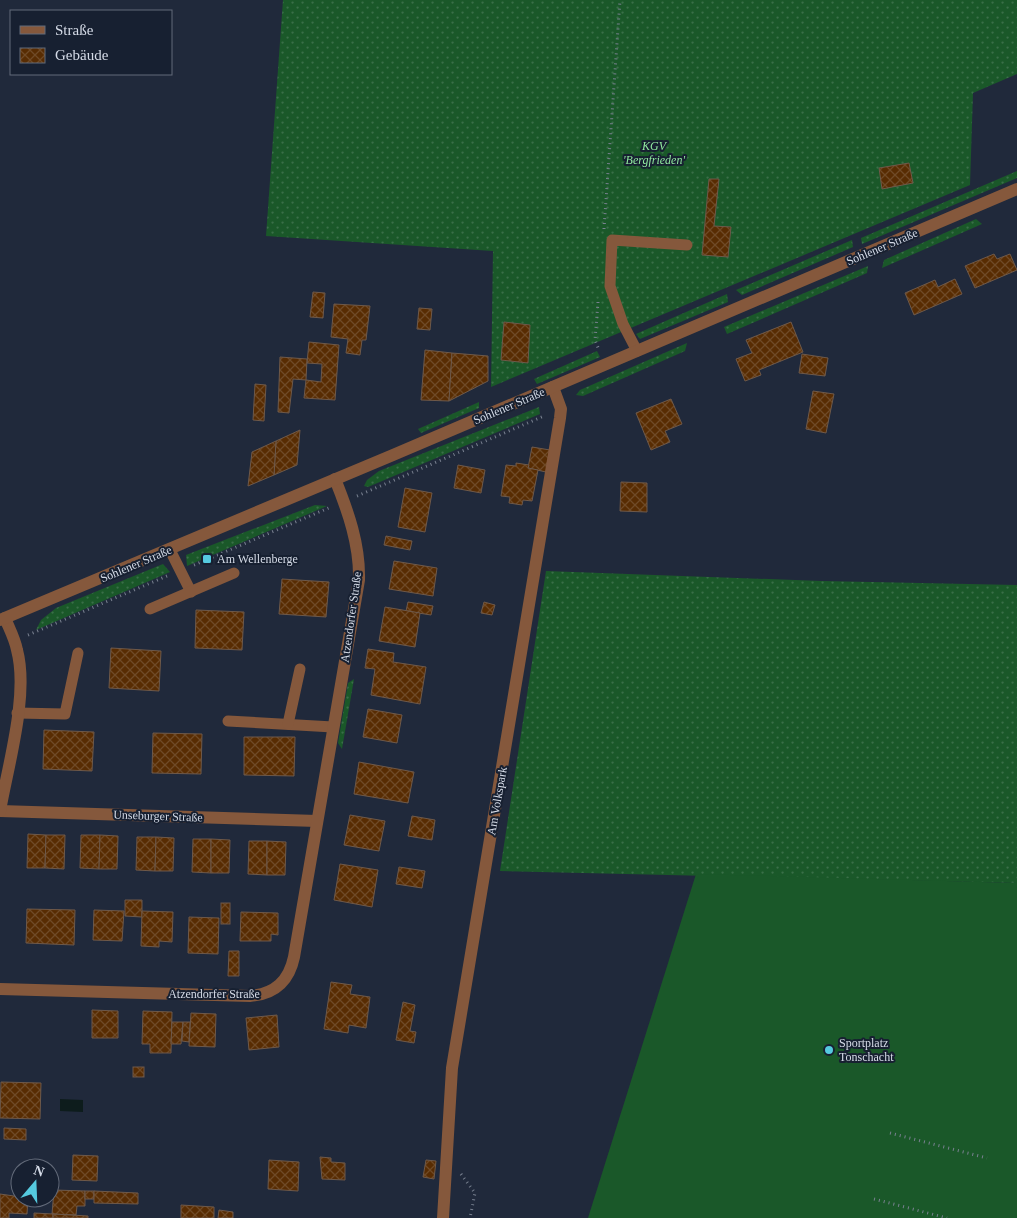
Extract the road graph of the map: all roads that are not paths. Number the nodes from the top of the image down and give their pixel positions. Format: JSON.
{"nodes":[{"id":1,"x":1017,"y":189,"type":"edge"},
{"id":2,"x":688,"y":245,"type":"dead end"},
{"id":3,"x":637,"y":351,"type":"junction"},
{"id":4,"x":553,"y":387,"type":"junction"},
{"id":5,"x":335,"y":479,"type":"junction"},
{"id":6,"x":170,"y":550,"type":"junction"},
{"id":7,"x":234,"y":573,"type":"dead end"},
{"id":8,"x":191,"y":592,"type":"junction"},
{"id":9,"x":150,"y":609,"type":"dead end"},
{"id":10,"x":2,"y":619,"type":"edge"},
{"id":11,"x":78,"y":653,"type":"dead end"},
{"id":12,"x":300,"y":669,"type":"dead end"},
{"id":13,"x":18,"y":714,"type":"junction"},
{"id":14,"x":228,"y":720,"type":"dead end"},
{"id":15,"x":288,"y":724,"type":"junction"},
{"id":16,"x":333,"y":727,"type":"junction"},
{"id":17,"x":0,"y":811,"type":"edge"},
{"id":18,"x":317,"y":821,"type":"junction"},
{"id":19,"x":0,"y":989,"type":"edge"},
{"id":20,"x":443,"y":1218,"type":"edge"}],
"edges":[{"from":1,"to":3,"type":"street","name":"Sohlener Straße"},
{"from":2,"to":3,"type":"lane"},
{"from":3,"to":4,"type":"street","name":"Sohlener Straße"},
{"from":4,"to":5,"type":"street","name":"Sohlener Straße"},
{"from":4,"to":20,"type":"street","name":"Am Volkspark"},
{"from":5,"to":6,"type":"street","name":"Sohlener Straße"},
{"from":5,"to":16,"type":"street","name":"Atzendorfer Straße"},
{"from":6,"to":8,"type":"lane"},
{"from":6,"to":10,"type":"street","name":"Sohlener Straße"},
{"from":7,"to":8,"type":"lane"},
{"from":8,"to":9,"type":"lane"},
{"from":10,"to":13,"type":"street"},
{"from":11,"to":13,"type":"lane"},
{"from":12,"to":15,"type":"lane"},
{"from":13,"to":17,"type":"street"},
{"from":14,"to":15,"type":"lane"},
{"from":15,"to":16,"type":"lane"},
{"from":16,"to":18,"type":"street","name":"Atzendorfer Straße"},
{"from":17,"to":18,"type":"street","name":"Unseburger Straße"},
{"from":18,"to":19,"type":"street","name":"Atzendorfer Straße"}]}
